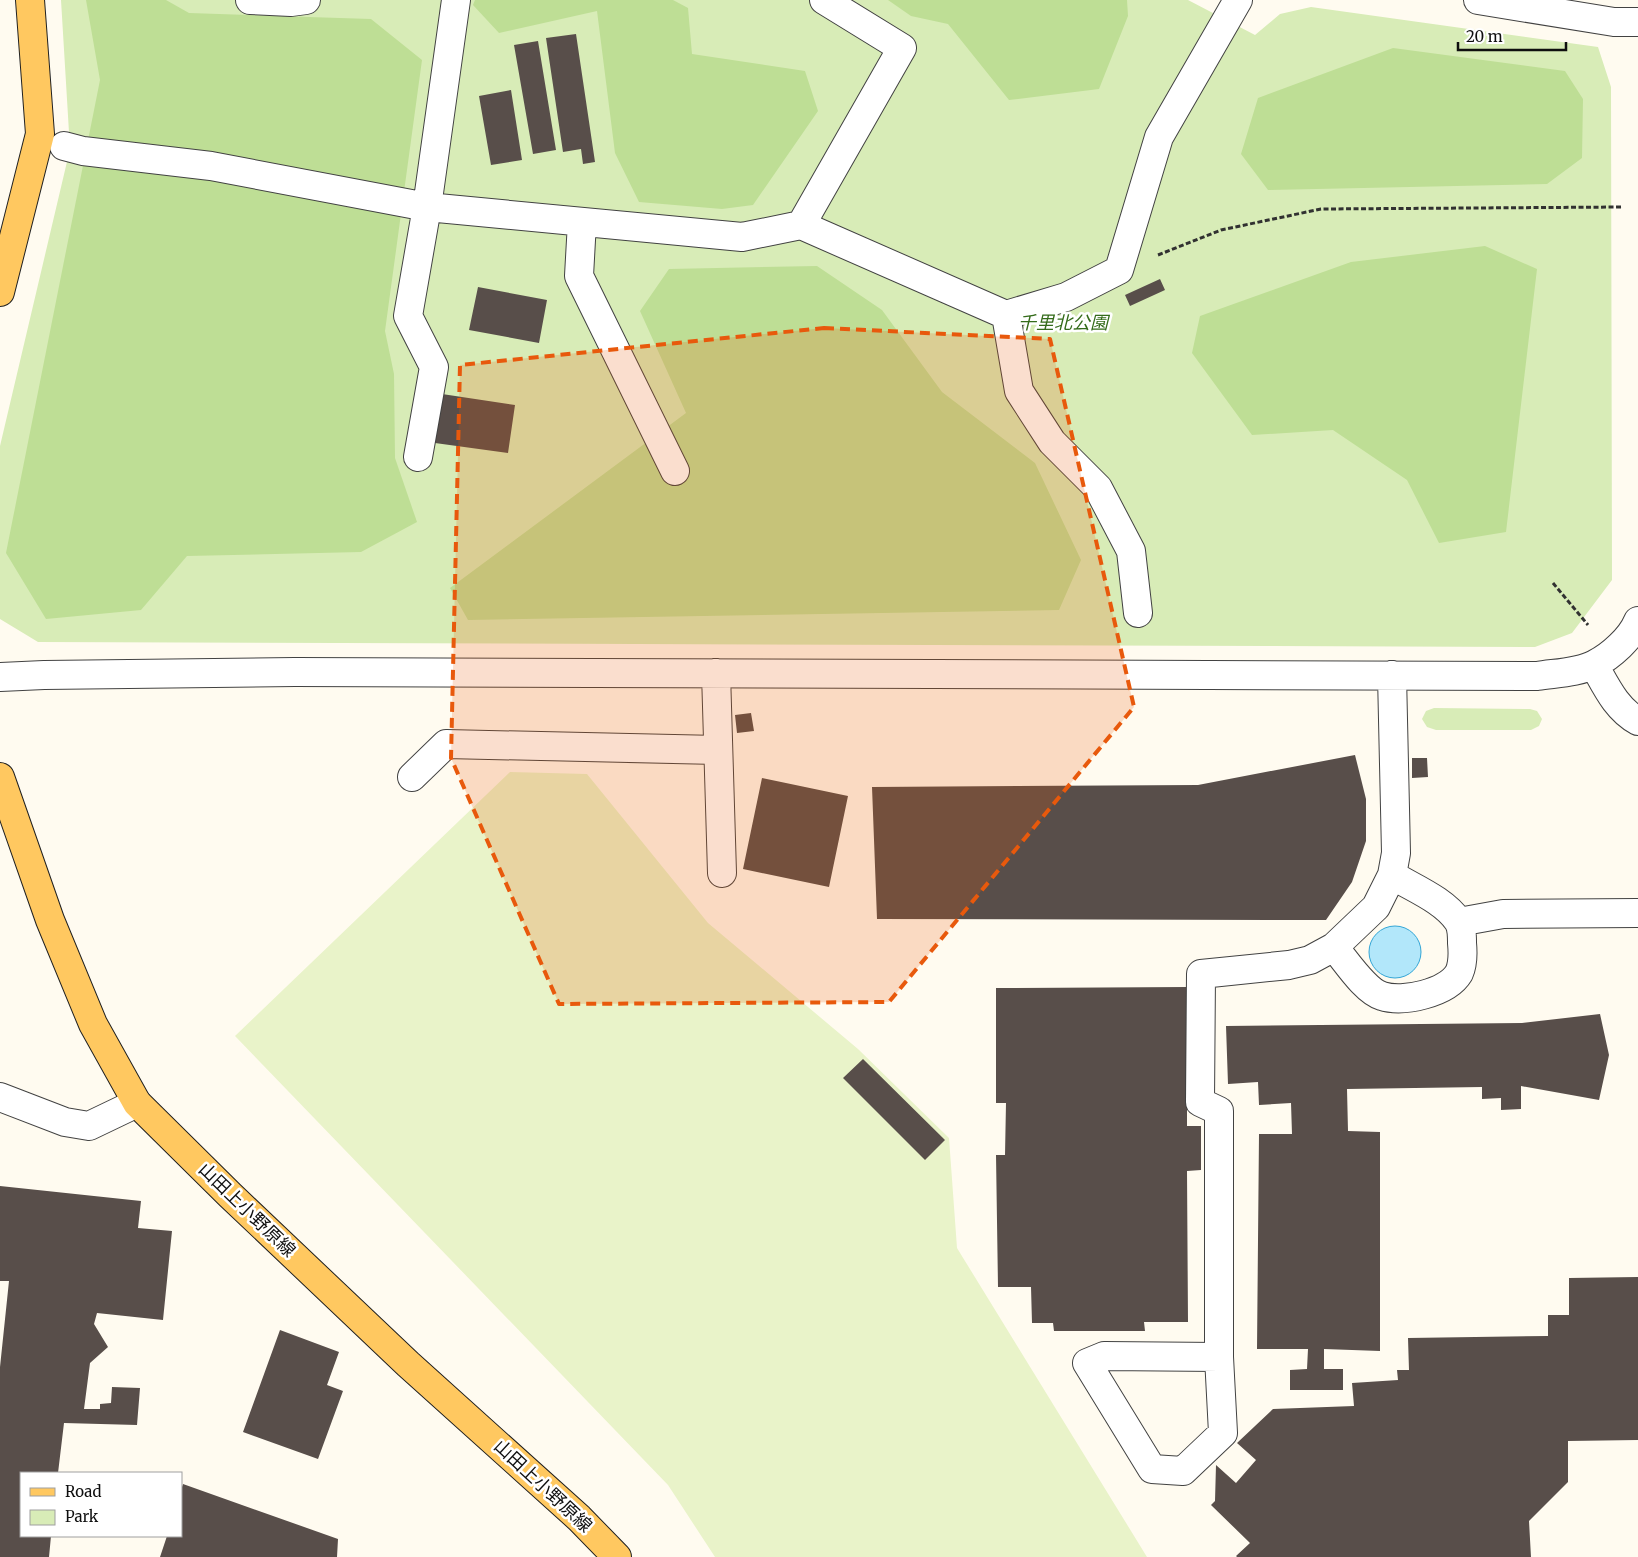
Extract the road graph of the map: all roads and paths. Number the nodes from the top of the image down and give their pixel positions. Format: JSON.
{"nodes":[{"id":1,"x":30,"y":0,"type":"edge"},
{"id":2,"x":250,"y":0,"type":"edge"},
{"id":3,"x":306,"y":0,"type":"edge"},
{"id":4,"x":456,"y":0,"type":"edge"},
{"id":5,"x":824,"y":0,"type":"edge"},
{"id":6,"x":1238,"y":0,"type":"edge"},
{"id":7,"x":1478,"y":0,"type":"edge"},
{"id":8,"x":1638,"y":22,"type":"edge"},
{"id":9,"x":64,"y":146,"type":"dead end"},
{"id":10,"x":427,"y":207,"type":"junction"},
{"id":11,"x":1623,"y":207,"type":"dead end"},
{"id":12,"x":582,"y":222,"type":"junction"},
{"id":13,"x":801,"y":225,"type":"junction"},
{"id":14,"x":1119,"y":270,"type":"junction"},
{"id":15,"x":0,"y":292,"type":"edge"},
{"id":16,"x":1006,"y":315,"type":"junction"},
{"id":17,"x":418,"y":457,"type":"dead end"},
{"id":18,"x":675,"y":471,"type":"dead end"},
{"id":19,"x":1554,"y":583,"type":"dead end"},
{"id":20,"x":1138,"y":613,"type":"dead end"},
{"id":21,"x":1638,"y":621,"type":"edge"},
{"id":22,"x":1588,"y":625,"type":"dead end"},
{"id":23,"x":1594,"y":665,"type":"junction"},
{"id":24,"x":716,"y":673,"type":"junction"},
{"id":25,"x":1392,"y":675,"type":"junction"},
{"id":26,"x":0,"y":677,"type":"edge"},
{"id":27,"x":1638,"y":721,"type":"edge"},
{"id":28,"x":718,"y":750,"type":"junction"},
{"id":29,"x":412,"y":777,"type":"dead end"},
{"id":30,"x":2,"y":791,"type":"edge"},
{"id":31,"x":722,"y":873,"type":"dead end"},
{"id":32,"x":1392,"y":875,"type":"junction"},
{"id":33,"x":1638,"y":913,"type":"edge"},
{"id":34,"x":1459,"y":922,"type":"junction"},
{"id":35,"x":1334,"y":947,"type":"junction"},
{"id":36,"x":0,"y":1097,"type":"edge"},
{"id":37,"x":137,"y":1102,"type":"junction"},
{"id":38,"x":1219,"y":1357,"type":"junction"},
{"id":39,"x":617,"y":1557,"type":"edge"}],
"edges":[{"from":1,"to":15,"type":"main road"},
{"from":2,"to":3,"type":"street"},
{"from":4,"to":10,"type":"street"},
{"from":5,"to":13,"type":"street"},
{"from":6,"to":14,"type":"street"},
{"from":7,"to":8,"type":"street"},
{"from":9,"to":10,"type":"street"},
{"from":10,"to":12,"type":"street"},
{"from":10,"to":17,"type":"street"},
{"from":11,"to":14,"type":"path"},
{"from":12,"to":13,"type":"street"},
{"from":12,"to":18,"type":"street"},
{"from":13,"to":16,"type":"street"},
{"from":14,"to":16,"type":"street"},
{"from":16,"to":20,"type":"street"},
{"from":19,"to":22,"type":"path"},
{"from":21,"to":23,"type":"street"},
{"from":23,"to":25,"type":"street"},
{"from":23,"to":27,"type":"street"},
{"from":24,"to":25,"type":"street"},
{"from":24,"to":26,"type":"street"},
{"from":24,"to":28,"type":"street"},
{"from":25,"to":32,"type":"street"},
{"from":28,"to":29,"type":"street"},
{"from":28,"to":31,"type":"street"},
{"from":30,"to":37,"type":"main road","name":"山田上小野原線"},
{"from":32,"to":34,"type":"street"},
{"from":32,"to":35,"type":"street"},
{"from":33,"to":34,"type":"street"},
{"from":34,"to":35,"type":"street"},
{"from":35,"to":38,"type":"street"},
{"from":36,"to":37,"type":"street"},
{"from":37,"to":39,"type":"main road","name":"山田上小野原線"},
{"from":38,"to":38,"type":"street"}]}
